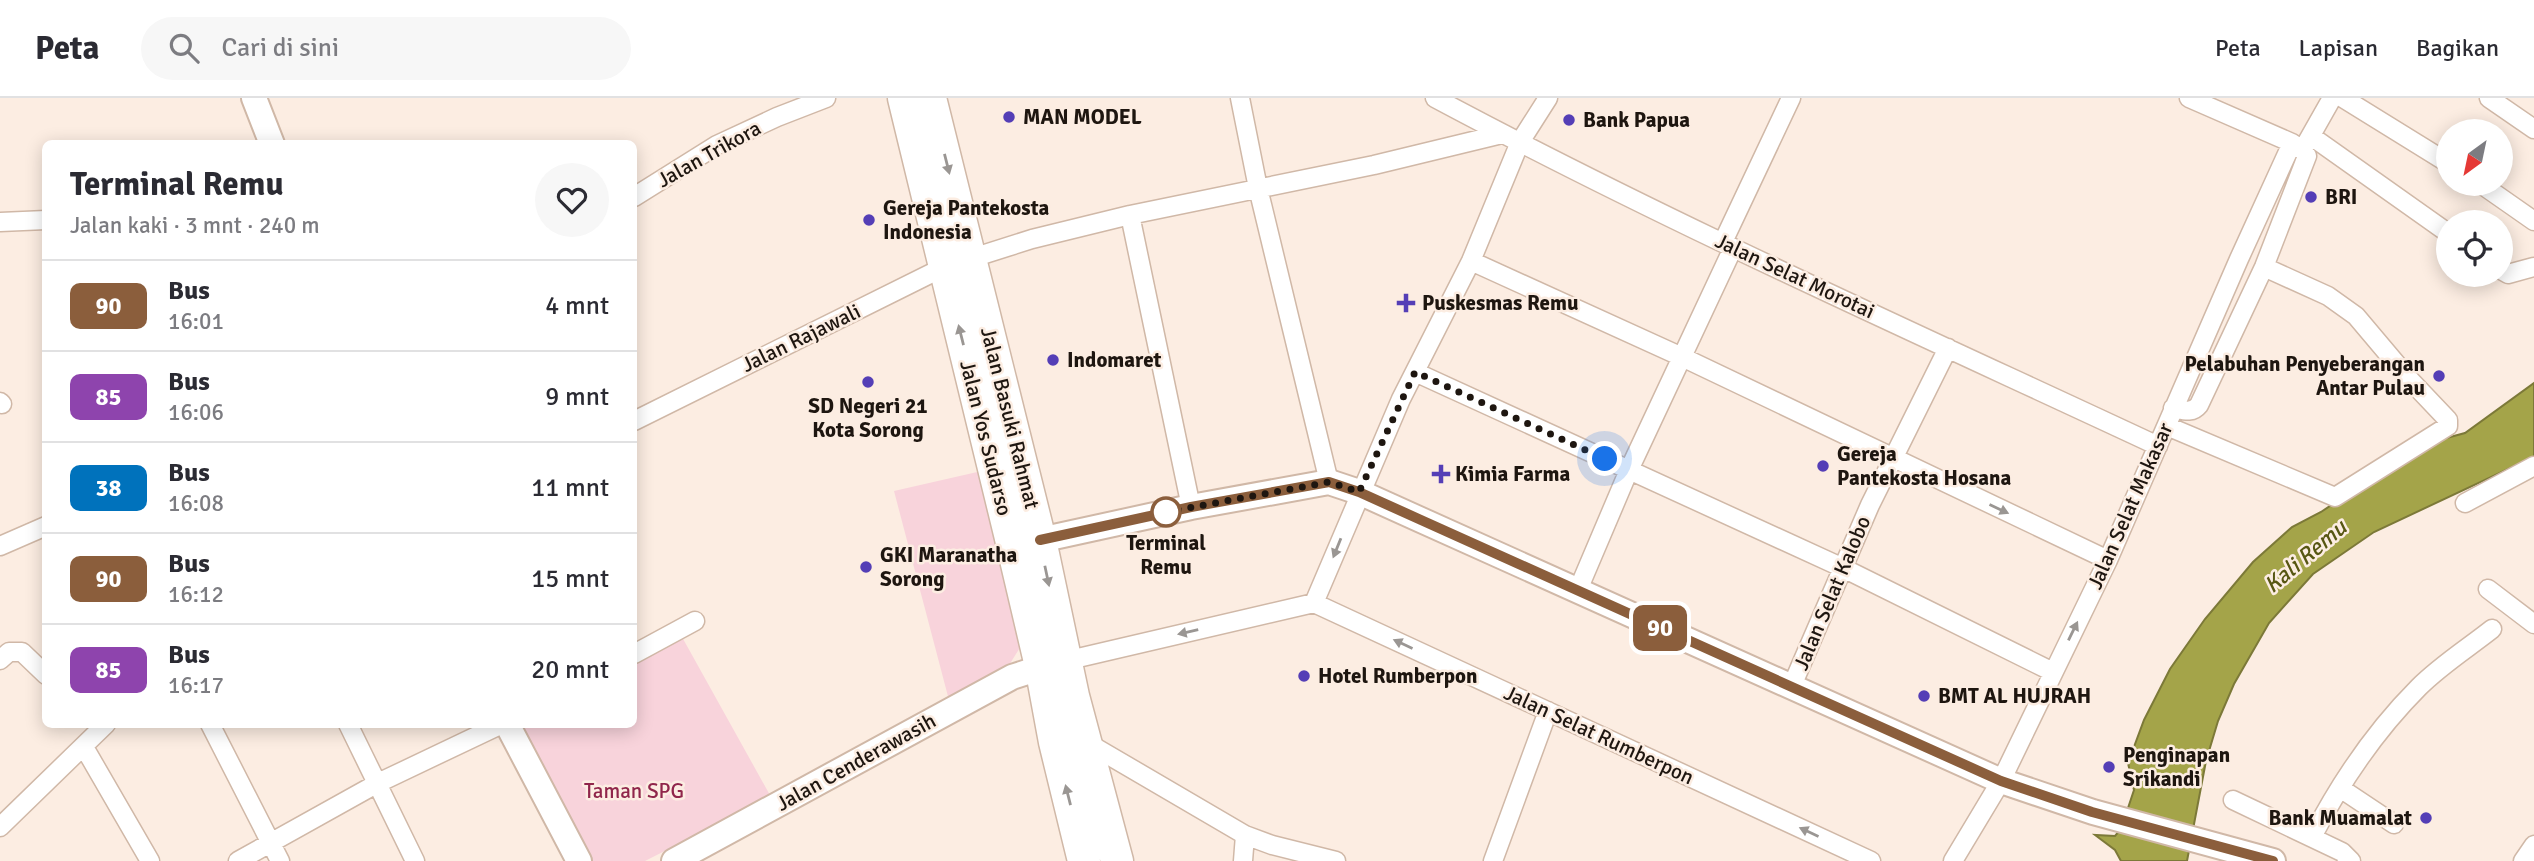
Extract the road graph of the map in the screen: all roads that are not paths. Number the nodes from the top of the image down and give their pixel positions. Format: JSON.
{"nodes":[{"id":1,"x":254,"y":98,"type":"edge"},
{"id":2,"x":826,"y":98,"type":"edge"},
{"id":3,"x":904,"y":98,"type":"edge"},
{"id":4,"x":930,"y":98,"type":"edge"},
{"id":5,"x":1240,"y":98,"type":"edge"},
{"id":6,"x":1435,"y":98,"type":"edge"},
{"id":7,"x":1548,"y":98,"type":"edge"},
{"id":8,"x":1791,"y":98,"type":"edge"},
{"id":9,"x":2189,"y":98,"type":"edge"},
{"id":10,"x":2332,"y":98,"type":"edge"},
{"id":11,"x":2343,"y":98,"type":"edge"},
{"id":12,"x":2489,"y":98,"type":"edge"},
{"id":13,"x":2534,"y":129,"type":"edge"},
{"id":14,"x":1502,"y":134,"type":"junction"},
{"id":15,"x":270,"y":140,"type":"edge"},
{"id":16,"x":1520,"y":142,"type":"junction"},
{"id":17,"x":2302,"y":143,"type":"junction"},
{"id":18,"x":2436,"y":156,"type":"edge"},
{"id":19,"x":1258,"y":188,"type":"junction"},
{"id":20,"x":637,"y":195,"type":"edge"},
{"id":21,"x":2498,"y":196,"type":"edge"},
{"id":22,"x":1130,"y":215,"type":"junction"},
{"id":23,"x":42,"y":220,"type":"edge"},
{"id":24,"x":2534,"y":221,"type":"edge"},
{"id":25,"x":0,"y":222,"type":"edge"},
{"id":26,"x":2436,"y":226,"type":"edge"},
{"id":27,"x":1728,"y":245,"type":"junction"},
{"id":28,"x":1471,"y":261,"type":"junction"},
{"id":29,"x":957,"y":262,"type":"junction"},
{"id":30,"x":2264,"y":267,"type":"junction"},
{"id":31,"x":2534,"y":267,"type":"edge"},
{"id":32,"x":2513,"y":274,"type":"edge"},
{"id":33,"x":1948,"y":348,"type":"junction"},
{"id":34,"x":1682,"y":357,"type":"junction"},
{"id":35,"x":1415,"y":372,"type":"junction"},
{"id":36,"x":2174,"y":408,"type":"junction"},
{"id":37,"x":637,"y":420,"type":"edge"},
{"id":38,"x":2167,"y":426,"type":"junction"},
{"id":39,"x":2158,"y":446,"type":"junction"},
{"id":40,"x":1893,"y":459,"type":"junction"},
{"id":41,"x":2534,"y":466,"type":"edge"},
{"id":42,"x":1629,"y":470,"type":"junction"},
{"id":43,"x":1329,"y":482,"type":"junction"},
{"id":44,"x":1359,"y":492,"type":"junction"},
{"id":45,"x":2465,"y":503,"type":"dead end"},
{"id":46,"x":1191,"y":507,"type":"junction"},
{"id":47,"x":42,"y":528,"type":"edge"},
{"id":48,"x":1040,"y":540,"type":"junction"},
{"id":49,"x":0,"y":546,"type":"edge"},
{"id":50,"x":2108,"y":560,"type":"junction"},
{"id":51,"x":1841,"y":567,"type":"junction"},
{"id":52,"x":2488,"y":589,"type":"dead end"},
{"id":53,"x":1578,"y":590,"type":"junction"},
{"id":54,"x":1314,"y":603,"type":"junction"},
{"id":55,"x":695,"y":621,"type":"dead end"},
{"id":56,"x":2534,"y":624,"type":"edge"},
{"id":57,"x":2492,"y":629,"type":"dead end"},
{"id":58,"x":637,"y":652,"type":"edge"},
{"id":59,"x":0,"y":660,"type":"edge"},
{"id":60,"x":1053,"y":663,"type":"junction"},
{"id":61,"x":42,"y":671,"type":"edge"},
{"id":62,"x":2053,"y":672,"type":"junction"},
{"id":63,"x":1791,"y":688,"type":"junction"},
{"id":64,"x":1548,"y":711,"type":"junction"},
{"id":65,"x":212,"y":728,"type":"edge"},
{"id":66,"x":350,"y":728,"type":"edge"},
{"id":67,"x":494,"y":728,"type":"edge"},
{"id":68,"x":509,"y":728,"type":"edge"},
{"id":69,"x":92,"y":733,"type":"edge"},
{"id":70,"x":1086,"y":742,"type":"junction"},
{"id":71,"x":2001,"y":781,"type":"junction"},
{"id":72,"x":378,"y":783,"type":"junction"},
{"id":73,"x":2340,"y":788,"type":"junction"},
{"id":74,"x":2233,"y":800,"type":"dead end"},
{"id":75,"x":2394,"y":824,"type":"dead end"},
{"id":76,"x":0,"y":827,"type":"edge"},
{"id":77,"x":1245,"y":835,"type":"junction"},
{"id":78,"x":2312,"y":837,"type":"junction"},
{"id":79,"x":272,"y":844,"type":"junction"},
{"id":80,"x":2534,"y":845,"type":"edge"},
{"id":81,"x":150,"y":861,"type":"edge"},
{"id":82,"x":238,"y":861,"type":"edge"},
{"id":83,"x":280,"y":861,"type":"edge"},
{"id":84,"x":415,"y":861,"type":"edge"},
{"id":85,"x":579,"y":861,"type":"edge"},
{"id":86,"x":674,"y":861,"type":"edge"},
{"id":87,"x":1084,"y":861,"type":"edge"},
{"id":88,"x":1117,"y":861,"type":"edge"},
{"id":89,"x":1244,"y":861,"type":"edge"},
{"id":90,"x":1336,"y":861,"type":"edge"},
{"id":91,"x":1493,"y":861,"type":"edge"},
{"id":92,"x":1871,"y":861,"type":"edge"},
{"id":93,"x":1953,"y":861,"type":"edge"},
{"id":94,"x":2273,"y":861,"type":"edge"},
{"id":95,"x":2351,"y":861,"type":"edge"},
{"id":96,"x":2523,"y":861,"type":"edge"}],
"edges":[{"from":1,"to":15,"type":"main road"},
{"from":2,"to":20,"type":"street","name":"Jalan Trikora"},
{"from":3,"to":29,"type":"highway","name":"Jalan Yos Sudarso"},
{"from":4,"to":29,"type":"highway","name":"Jalan Basuki Rahmat","one_way":true},
{"from":5,"to":19,"type":"street"},
{"from":6,"to":14,"type":"street","name":"Jalan Selat Morotai"},
{"from":7,"to":16,"type":"street"},
{"from":8,"to":27,"type":"street"},
{"from":9,"to":17,"type":"street"},
{"from":10,"to":17,"type":"street"},
{"from":11,"to":18,"type":"street"},
{"from":12,"to":13,"type":"street"},
{"from":14,"to":16,"type":"street","name":"Jalan Selat Morotai"},
{"from":14,"to":19,"type":"street","name":"Jalan Rajawali"},
{"from":16,"to":27,"type":"street","name":"Jalan Selat Morotai"},
{"from":16,"to":28,"type":"street"},
{"from":17,"to":26,"type":"street"},
{"from":17,"to":30,"type":"street"},
{"from":17,"to":36,"type":"street","name":"Jalan Selat Makasar"},
{"from":19,"to":22,"type":"street","name":"Jalan Rajawali"},
{"from":19,"to":43,"type":"street"},
{"from":21,"to":24,"type":"street"},
{"from":22,"to":29,"type":"street","name":"Jalan Rajawali"},
{"from":22,"to":46,"type":"street"},
{"from":23,"to":25,"type":"street"},
{"from":27,"to":33,"type":"street","name":"Jalan Selat Morotai"},
{"from":27,"to":34,"type":"street"},
{"from":28,"to":34,"type":"street"},
{"from":28,"to":35,"type":"street"},
{"from":29,"to":37,"type":"street","name":"Jalan Rajawali"},
{"from":29,"to":48,"type":"highway","name":"Jalan Basuki Rahmat"},
{"from":60,"to":29,"type":"highway","name":"Jalan Yos Sudarso","one_way":true},
{"from":30,"to":36,"type":"street"},
{"from":30,"to":38,"type":"street"},
{"from":31,"to":32,"type":"street"},
{"from":33,"to":39,"type":"street","name":"Jalan Selat Morotai"},
{"from":33,"to":40,"type":"street","name":"Jalan Selat Kalobo"},
{"from":34,"to":40,"type":"street"},
{"from":34,"to":42,"type":"street"},
{"from":35,"to":42,"type":"street"},
{"from":35,"to":44,"type":"street"},
{"from":36,"to":38,"type":"street","name":"Jalan Selat Makasar"},
{"from":38,"to":39,"type":"street","name":"Jalan Selat Makasar"},
{"from":39,"to":50,"type":"street","name":"Jalan Selat Makasar"},
{"from":40,"to":50,"type":"street","one_way":true},
{"from":40,"to":51,"type":"street","name":"Jalan Selat Kalobo"},
{"from":41,"to":45,"type":"street"},
{"from":42,"to":51,"type":"street"},
{"from":42,"to":53,"type":"street"},
{"from":43,"to":44,"type":"main road"},
{"from":43,"to":46,"type":"main road"},
{"from":44,"to":53,"type":"main road"},
{"from":44,"to":54,"type":"street","one_way":true},
{"from":46,"to":48,"type":"main road"},
{"from":47,"to":49,"type":"street"},
{"from":48,"to":60,"type":"highway","name":"Jalan Basuki Rahmat","one_way":true},
{"from":62,"to":50,"type":"street","name":"Jalan Selat Makasar","one_way":true},
{"from":51,"to":62,"type":"street"},
{"from":51,"to":63,"type":"street","name":"Jalan Selat Kalobo"},
{"from":52,"to":56,"type":"street"},
{"from":53,"to":63,"type":"main road"},
{"from":54,"to":60,"type":"street","one_way":true},
{"from":64,"to":54,"type":"street","name":"Jalan Selat Rumberpon","one_way":true},
{"from":55,"to":58,"type":"street"},
{"from":57,"to":73,"type":"street"},
{"from":59,"to":61,"type":"street"},
{"from":60,"to":70,"type":"highway","name":"Jalan Basuki Rahmat"},
{"from":60,"to":86,"type":"main road","name":"Jalan Cenderawasih"},
{"from":87,"to":60,"type":"highway","name":"Jalan Yos Sudarso","one_way":true},
{"from":62,"to":71,"type":"street","name":"Jalan Selat Makasar"},
{"from":63,"to":71,"type":"main road"},
{"from":64,"to":91,"type":"street"},
{"from":92,"to":64,"type":"street","name":"Jalan Selat Rumberpon","one_way":true},
{"from":65,"to":79,"type":"street"},
{"from":66,"to":72,"type":"street"},
{"from":67,"to":72,"type":"street"},
{"from":68,"to":85,"type":"main road"},
{"from":69,"to":76,"type":"street"},
{"from":69,"to":81,"type":"street"},
{"from":70,"to":77,"type":"street"},
{"from":70,"to":88,"type":"highway","name":"Jalan Basuki Rahmat"},
{"from":71,"to":93,"type":"street","name":"Jalan Selat Makasar"},
{"from":71,"to":94,"type":"main road"},
{"from":72,"to":79,"type":"street"},
{"from":72,"to":84,"type":"street"},
{"from":73,"to":75,"type":"street"},
{"from":73,"to":78,"type":"street"},
{"from":74,"to":78,"type":"street"},
{"from":77,"to":89,"type":"street"},
{"from":77,"to":90,"type":"street"},
{"from":78,"to":95,"type":"street"},
{"from":79,"to":82,"type":"street"},
{"from":79,"to":83,"type":"street"},
{"from":80,"to":96,"type":"street"}]}
